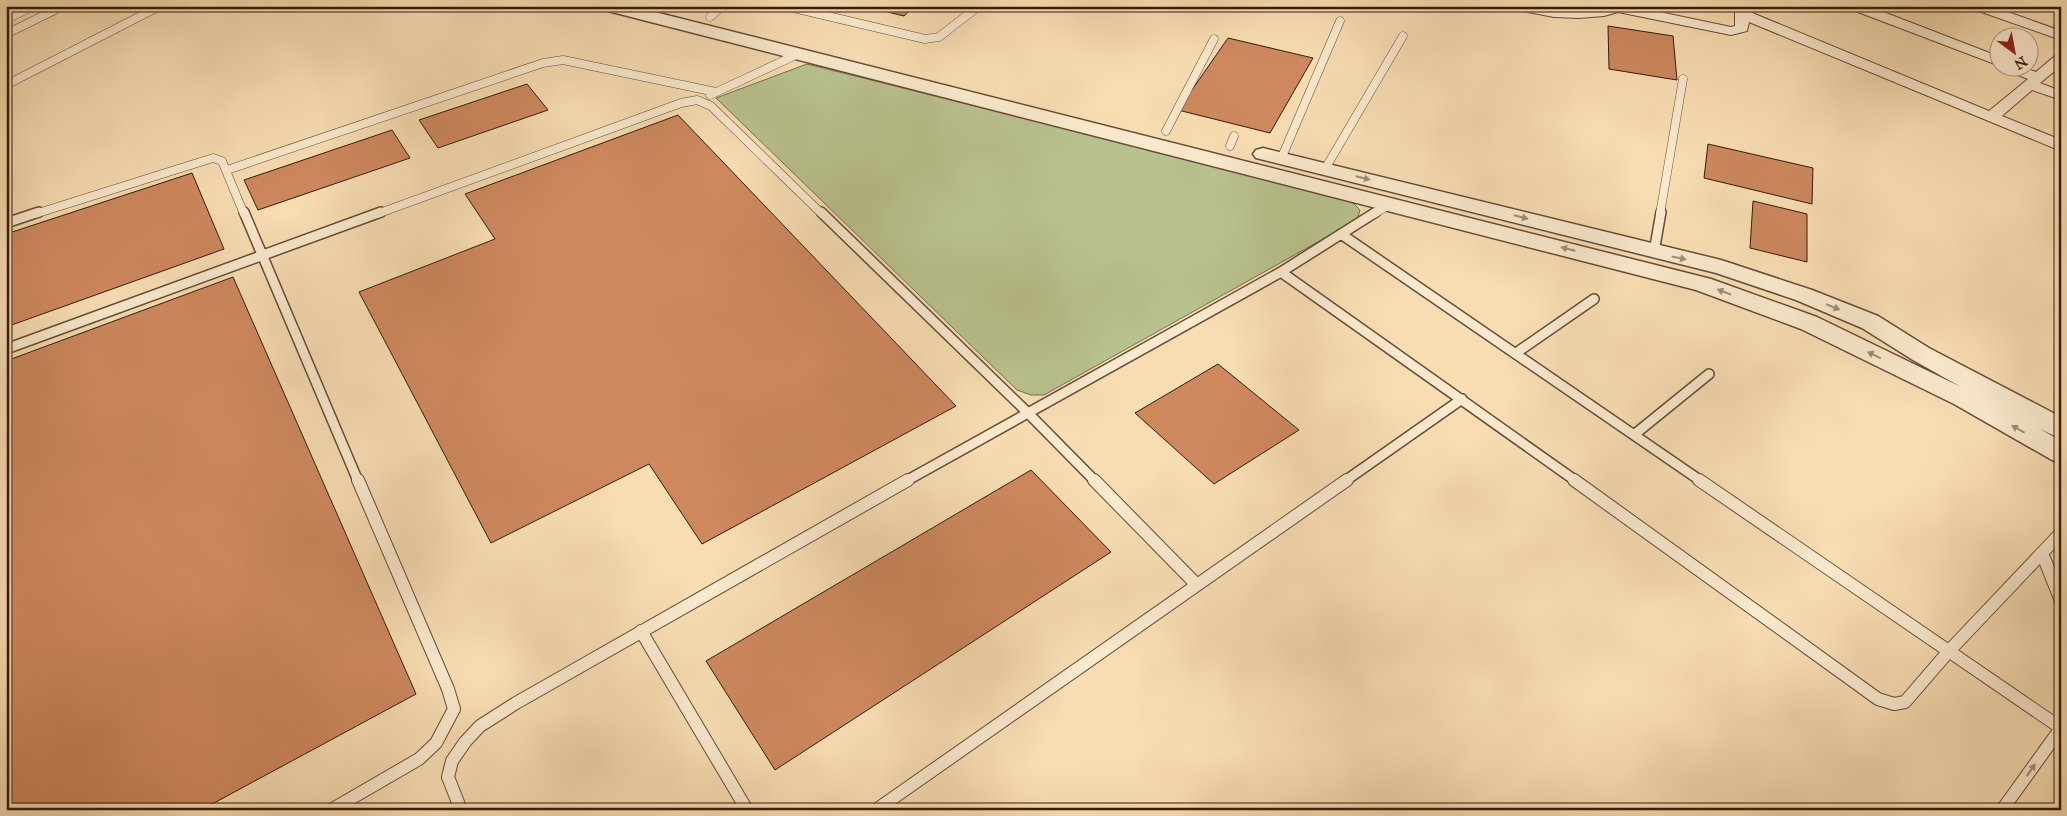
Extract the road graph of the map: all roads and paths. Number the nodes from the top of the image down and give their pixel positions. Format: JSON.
{"nodes":[{"id":1,"x":34,"y":6,"type":"edge"},
{"id":2,"x":63,"y":6,"type":"edge"},
{"id":3,"x":160,"y":6,"type":"edge"},
{"id":4,"x":610,"y":6,"type":"edge"},
{"id":5,"x":671,"y":6,"type":"edge"},
{"id":6,"x":786,"y":6,"type":"edge"},
{"id":7,"x":979,"y":6,"type":"edge"},
{"id":8,"x":1518,"y":6,"type":"edge"},
{"id":9,"x":1855,"y":6,"type":"edge"},
{"id":10,"x":1978,"y":6,"type":"edge"},
{"id":11,"x":1613,"y":7,"type":"edge"},
{"id":12,"x":1742,"y":10,"type":"edge"},
{"id":13,"x":716,"y":11,"type":"edge"},
{"id":14,"x":6,"y":19,"type":"edge"},
{"id":15,"x":1340,"y":21,"type":"dead end"},
{"id":16,"x":6,"y":34,"type":"edge"},
{"id":17,"x":1403,"y":36,"type":"dead end"},
{"id":18,"x":2061,"y":36,"type":"edge"},
{"id":19,"x":1214,"y":39,"type":"dead end"},
{"id":20,"x":798,"y":54,"type":"junction"},
{"id":21,"x":1990,"y":58,"type":"edge"},
{"id":22,"x":2061,"y":58,"type":"edge"},
{"id":23,"x":2030,"y":78,"type":"edge"},
{"id":24,"x":1683,"y":79,"type":"dead end"},
{"id":25,"x":2033,"y":80,"type":"junction"},
{"id":26,"x":6,"y":85,"type":"edge"},
{"id":27,"x":716,"y":92,"type":"junction"},
{"id":28,"x":2061,"y":96,"type":"edge"},
{"id":29,"x":697,"y":100,"type":"junction"},
{"id":30,"x":1026,"y":104,"type":"junction"},
{"id":31,"x":1991,"y":118,"type":"junction"},
{"id":32,"x":1166,"y":131,"type":"junction"},
{"id":33,"x":2061,"y":146,"type":"edge"},
{"id":34,"x":1281,"y":159,"type":"junction"},
{"id":35,"x":1325,"y":169,"type":"junction"},
{"id":36,"x":227,"y":170,"type":"junction"},
{"id":37,"x":1390,"y":204,"type":"junction"},
{"id":38,"x":6,"y":223,"type":"edge"},
{"id":39,"x":1341,"y":234,"type":"junction"},
{"id":40,"x":1654,"y":252,"type":"junction"},
{"id":41,"x":261,"y":256,"type":"junction"},
{"id":42,"x":1281,"y":272,"type":"junction"},
{"id":43,"x":1594,"y":299,"type":"dead end"},
{"id":44,"x":6,"y":349,"type":"edge"},
{"id":45,"x":1516,"y":354,"type":"junction"},
{"id":46,"x":1710,"y":374,"type":"dead end"},
{"id":47,"x":1462,"y":399,"type":"junction"},
{"id":48,"x":1027,"y":412,"type":"junction"},
{"id":49,"x":2061,"y":428,"type":"edge"},
{"id":50,"x":1635,"y":434,"type":"junction"},
{"id":51,"x":2061,"y":453,"type":"edge"},
{"id":52,"x":2061,"y":533,"type":"edge"},
{"id":53,"x":2042,"y":553,"type":"junction"},
{"id":54,"x":1197,"y":585,"type":"junction"},
{"id":55,"x":2061,"y":601,"type":"edge"},
{"id":56,"x":641,"y":631,"type":"junction"},
{"id":57,"x":1949,"y":651,"type":"junction"},
{"id":58,"x":2061,"y":728,"type":"edge"},
{"id":59,"x":331,"y":810,"type":"edge"},
{"id":60,"x":461,"y":810,"type":"edge"},
{"id":61,"x":747,"y":810,"type":"edge"},
{"id":62,"x":876,"y":810,"type":"edge"},
{"id":63,"x":2002,"y":810,"type":"edge"}],
"edges":[{"from":1,"to":14,"type":"lane"},
{"from":2,"to":16,"type":"lane"},
{"from":3,"to":26,"type":"lane"},
{"from":4,"to":20,"type":"street"},
{"from":5,"to":13,"type":"street"},
{"from":6,"to":7,"type":"lane"},
{"from":8,"to":11,"type":"street"},
{"from":9,"to":21,"type":"street"},
{"from":10,"to":18,"type":"street"},
{"from":11,"to":12,"type":"street"},
{"from":12,"to":31,"type":"street"},
{"from":13,"to":30,"type":"street"},
{"from":15,"to":34,"type":"lane"},
{"from":17,"to":35,"type":"lane"},
{"from":19,"to":32,"type":"lane"},
{"from":20,"to":27,"type":"lane"},
{"from":20,"to":30,"type":"street"},
{"from":22,"to":25,"type":"street"},
{"from":23,"to":25,"type":"street"},
{"from":24,"to":40,"type":"lane"},
{"from":25,"to":28,"type":"street"},
{"from":25,"to":31,"type":"street"},
{"from":27,"to":29,"type":"lane"},
{"from":27,"to":36,"type":"lane"},
{"from":29,"to":41,"type":"lane"},
{"from":29,"to":48,"type":"lane"},
{"from":30,"to":32,"type":"street"},
{"from":30,"to":37,"type":"street"},
{"from":31,"to":33,"type":"street"},
{"from":32,"to":34,"type":"street"},
{"from":34,"to":35,"type":"street"},
{"from":35,"to":40,"type":"street","one_way":true},
{"from":36,"to":38,"type":"lane"},
{"from":36,"to":41,"type":"lane"},
{"from":37,"to":39,"type":"lane"},
{"from":51,"to":37,"type":"street","one_way":true},
{"from":39,"to":42,"type":"lane"},
{"from":39,"to":45,"type":"lane"},
{"from":40,"to":49,"type":"street","one_way":true},
{"from":41,"to":44,"type":"lane"},
{"from":41,"to":59,"type":"lane"},
{"from":42,"to":47,"type":"lane"},
{"from":42,"to":48,"type":"lane"},
{"from":43,"to":45,"type":"lane"},
{"from":45,"to":50,"type":"lane"},
{"from":46,"to":50,"type":"lane"},
{"from":47,"to":54,"type":"lane"},
{"from":47,"to":57,"type":"lane"},
{"from":48,"to":54,"type":"lane"},
{"from":48,"to":56,"type":"lane"},
{"from":50,"to":57,"type":"lane"},
{"from":52,"to":53,"type":"lane"},
{"from":53,"to":55,"type":"lane"},
{"from":53,"to":57,"type":"lane"},
{"from":54,"to":62,"type":"lane"},
{"from":56,"to":60,"type":"lane"},
{"from":56,"to":61,"type":"lane"},
{"from":57,"to":58,"type":"lane"},
{"from":63,"to":58,"type":"lane","one_way":true}]}
